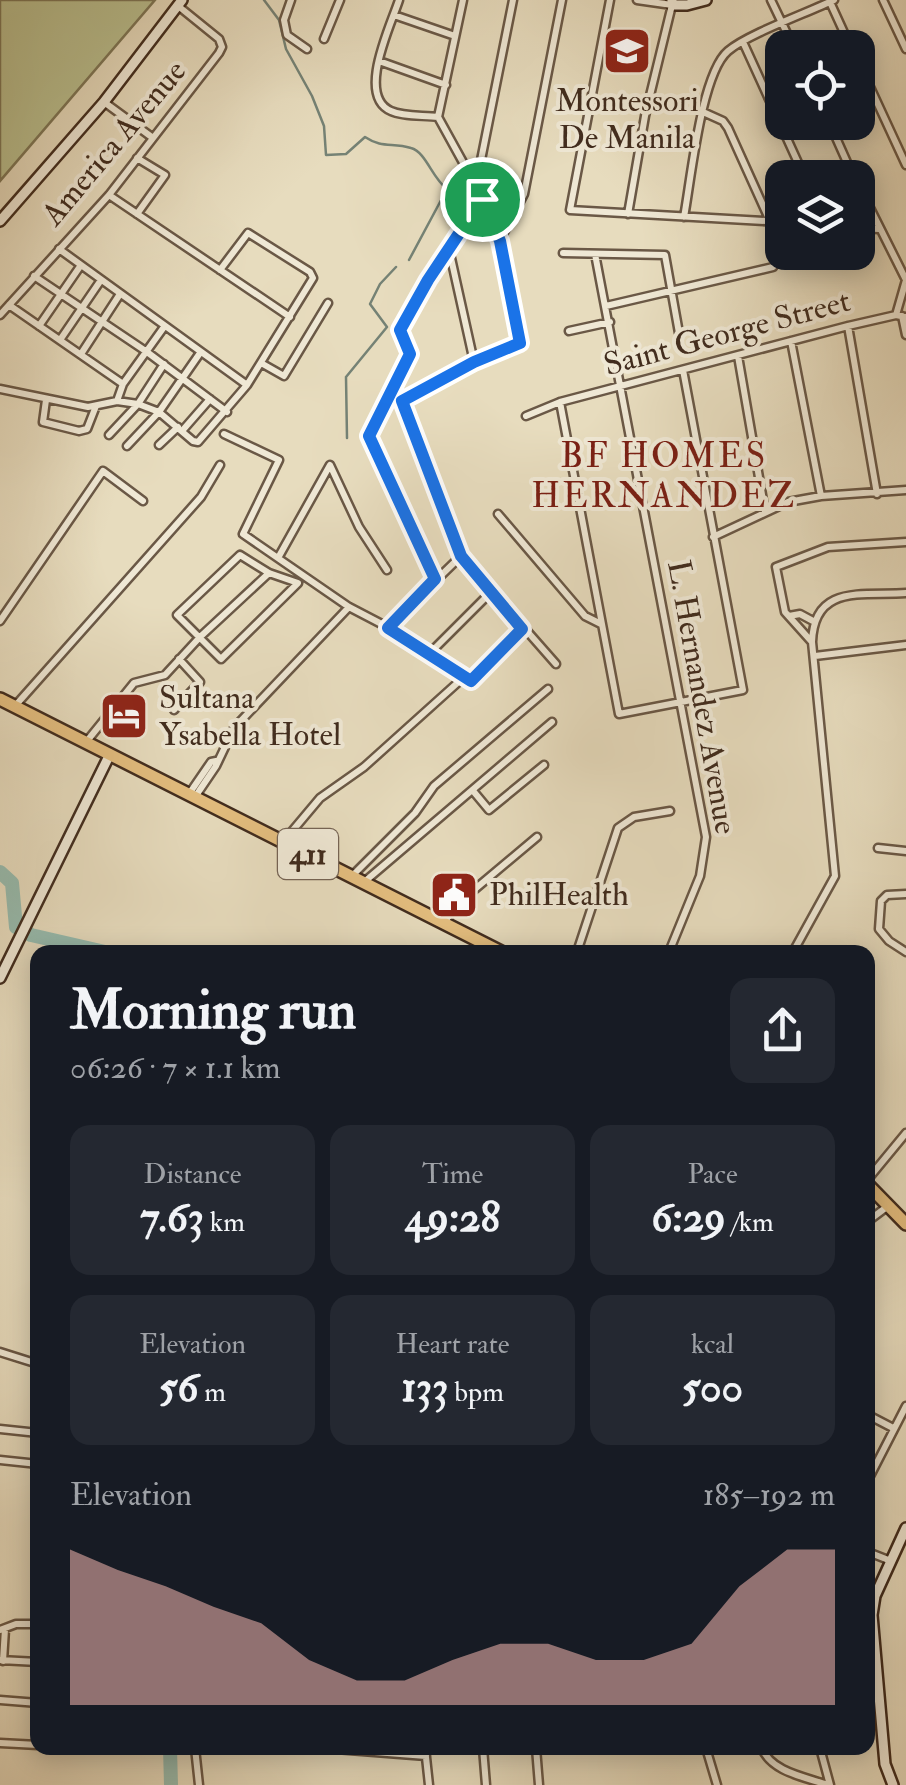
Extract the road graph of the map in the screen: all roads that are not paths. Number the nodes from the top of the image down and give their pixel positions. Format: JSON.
{"nodes":[{"id":1,"x":291,"y":0,"type":"edge"},
{"id":2,"x":340,"y":0,"type":"edge"},
{"id":3,"x":399,"y":0,"type":"edge"},
{"id":4,"x":463,"y":0,"type":"edge"},
{"id":5,"x":513,"y":0,"type":"edge"},
{"id":6,"x":562,"y":0,"type":"edge"},
{"id":7,"x":610,"y":0,"type":"edge"},
{"id":8,"x":636,"y":0,"type":"edge"},
{"id":9,"x":772,"y":0,"type":"edge"},
{"id":10,"x":884,"y":0,"type":"edge"},
{"id":11,"x":700,"y":1,"type":"edge"},
{"id":12,"x":832,"y":1,"type":"edge"},
{"id":13,"x":672,"y":2,"type":"edge"},
{"id":14,"x":180,"y":3,"type":"edge"},
{"id":15,"x":394,"y":15,"type":"junction"},
{"id":16,"x":783,"y":24,"type":"junction"},
{"id":17,"x":786,"y":30,"type":"edge"},
{"id":18,"x":844,"y":30,"type":"edge"},
{"id":19,"x":455,"y":36,"type":"junction"},
{"id":20,"x":324,"y":40,"type":"dead end"},
{"id":21,"x":743,"y":42,"type":"junction"},
{"id":22,"x":307,"y":49,"type":"dead end"},
{"id":23,"x":906,"y":49,"type":"edge"},
{"id":24,"x":379,"y":61,"type":"junction"},
{"id":25,"x":446,"y":84,"type":"junction"},
{"id":26,"x":875,"y":98,"type":"edge"},
{"id":27,"x":104,"y":102,"type":"junction"},
{"id":28,"x":703,"y":112,"type":"junction"},
{"id":29,"x":438,"y":117,"type":"junction"},
{"id":30,"x":153,"y":138,"type":"junction"},
{"id":31,"x":137,"y":158,"type":"junction"},
{"id":32,"x":797,"y":160,"type":"edge"},
{"id":33,"x":906,"y":165,"type":"edge"},
{"id":34,"x":476,"y":186,"type":"junction"},
{"id":35,"x":109,"y":195,"type":"junction"},
{"id":36,"x":482,"y":199,"type":"junction"},
{"id":37,"x":765,"y":210,"type":"edge"},
{"id":38,"x":137,"y":214,"type":"junction"},
{"id":39,"x":628,"y":214,"type":"junction"},
{"id":40,"x":684,"y":216,"type":"junction"},
{"id":41,"x":0,"y":220,"type":"edge"},
{"id":42,"x":765,"y":221,"type":"edge"},
{"id":43,"x":875,"y":221,"type":"edge"},
{"id":44,"x":875,"y":230,"type":"edge"},
{"id":45,"x":879,"y":230,"type":"junction"},
{"id":46,"x":500,"y":241,"type":"junction"},
{"id":47,"x":448,"y":248,"type":"junction"},
{"id":48,"x":58,"y":249,"type":"junction"},
{"id":49,"x":563,"y":253,"type":"dead end"},
{"id":50,"x":595,"y":254,"type":"junction"},
{"id":51,"x":81,"y":266,"type":"junction"},
{"id":52,"x":765,"y":269,"type":"edge"},
{"id":53,"x":220,"y":270,"type":"junction"},
{"id":54,"x":34,"y":276,"type":"junction"},
{"id":55,"x":100,"y":280,"type":"junction"},
{"id":56,"x":906,"y":280,"type":"edge"},
{"id":57,"x":670,"y":291,"type":"junction"},
{"id":58,"x":59,"y":292,"type":"junction"},
{"id":59,"x":120,"y":294,"type":"junction"},
{"id":60,"x":328,"y":303,"type":"dead end"},
{"id":61,"x":9,"y":304,"type":"junction"},
{"id":62,"x":606,"y":306,"type":"junction"},
{"id":63,"x":82,"y":307,"type":"junction"},
{"id":64,"x":0,"y":315,"type":"edge"},
{"id":65,"x":901,"y":316,"type":"edge"},
{"id":66,"x":290,"y":317,"type":"junction"},
{"id":67,"x":102,"y":320,"type":"junction"},
{"id":68,"x":610,"y":322,"type":"junction"},
{"id":69,"x":38,"y":326,"type":"junction"},
{"id":70,"x":848,"y":326,"type":"junction"},
{"id":71,"x":164,"y":327,"type":"junction"},
{"id":72,"x":570,"y":331,"type":"dead end"},
{"id":73,"x":679,"y":333,"type":"dead end"},
{"id":74,"x":906,"y":336,"type":"edge"},
{"id":75,"x":60,"y":340,"type":"junction"},
{"id":76,"x":791,"y":342,"type":"junction"},
{"id":77,"x":146,"y":352,"type":"junction"},
{"id":78,"x":200,"y":353,"type":"junction"},
{"id":79,"x":81,"y":354,"type":"junction"},
{"id":80,"x":738,"y":356,"type":"junction"},
{"id":81,"x":474,"y":362,"type":"junction"},
{"id":82,"x":261,"y":363,"type":"junction"},
{"id":83,"x":164,"y":364,"type":"junction"},
{"id":84,"x":682,"y":370,"type":"junction"},
{"id":85,"x":182,"y":378,"type":"junction"},
{"id":86,"x":123,"y":384,"type":"junction"},
{"id":87,"x":247,"y":385,"type":"junction"},
{"id":88,"x":620,"y":386,"type":"junction"},
{"id":89,"x":0,"y":389,"type":"edge"},
{"id":90,"x":389,"y":399,"type":"junction"},
{"id":91,"x":46,"y":400,"type":"junction"},
{"id":92,"x":210,"y":400,"type":"junction"},
{"id":93,"x":117,"y":401,"type":"junction"},
{"id":94,"x":402,"y":401,"type":"junction"},
{"id":95,"x":560,"y":402,"type":"junction"},
{"id":96,"x":138,"y":404,"type":"junction"},
{"id":97,"x":96,"y":405,"type":"junction"},
{"id":98,"x":159,"y":412,"type":"junction"},
{"id":99,"x":227,"y":412,"type":"junction"},
{"id":100,"x":526,"y":416,"type":"dead end"},
{"id":101,"x":180,"y":429,"type":"junction"},
{"id":102,"x":224,"y":434,"type":"dead end"},
{"id":103,"x":109,"y":435,"type":"dead end"},
{"id":104,"x":127,"y":446,"type":"dead end"},
{"id":105,"x":160,"y":446,"type":"dead end"},
{"id":106,"x":220,"y":466,"type":"dead end"},
{"id":107,"x":906,"y":490,"type":"edge"},
{"id":108,"x":877,"y":494,"type":"junction"},
{"id":109,"x":821,"y":496,"type":"junction"},
{"id":110,"x":142,"y":501,"type":"dead end"},
{"id":111,"x":764,"y":512,"type":"junction"},
{"id":112,"x":498,"y":514,"type":"dead end"},
{"id":113,"x":712,"y":536,"type":"junction"},
{"id":114,"x":906,"y":542,"type":"edge"},
{"id":115,"x":461,"y":556,"type":"junction"},
{"id":116,"x":278,"y":558,"type":"junction"},
{"id":117,"x":387,"y":570,"type":"dead end"},
{"id":118,"x":270,"y":573,"type":"junction"},
{"id":119,"x":435,"y":579,"type":"junction"},
{"id":120,"x":492,"y":590,"type":"junction"},
{"id":121,"x":906,"y":593,"type":"edge"},
{"id":122,"x":349,"y":607,"type":"junction"},
{"id":123,"x":789,"y":616,"type":"junction"},
{"id":124,"x":0,"y":620,"type":"edge"},
{"id":125,"x":813,"y":621,"type":"junction"},
{"id":126,"x":600,"y":624,"type":"junction"},
{"id":127,"x":388,"y":628,"type":"junction"},
{"id":128,"x":522,"y":629,"type":"junction"},
{"id":129,"x":200,"y":637,"type":"junction"},
{"id":130,"x":812,"y":642,"type":"junction"},
{"id":131,"x":906,"y":645,"type":"edge"},
{"id":132,"x":430,"y":654,"type":"junction"},
{"id":133,"x":815,"y":656,"type":"junction"},
{"id":134,"x":179,"y":659,"type":"junction"},
{"id":135,"x":556,"y":664,"type":"dead end"},
{"id":136,"x":468,"y":679,"type":"junction"},
{"id":137,"x":548,"y":689,"type":"dead end"},
{"id":138,"x":0,"y":699,"type":"edge"},
{"id":139,"x":679,"y":702,"type":"junction"},
{"id":140,"x":15,"y":706,"type":"junction"},
{"id":141,"x":174,"y":710,"type":"dead end"},
{"id":142,"x":552,"y":722,"type":"dead end"},
{"id":143,"x":86,"y":742,"type":"junction"},
{"id":144,"x":110,"y":754,"type":"junction"},
{"id":145,"x":544,"y":765,"type":"dead end"},
{"id":146,"x":474,"y":792,"type":"junction"},
{"id":147,"x":192,"y":796,"type":"junction"},
{"id":148,"x":670,"y":812,"type":"dead end"},
{"id":149,"x":537,"y":836,"type":"dead end"},
{"id":150,"x":284,"y":842,"type":"junction"},
{"id":151,"x":878,"y":848,"type":"dead end"},
{"id":152,"x":906,"y":851,"type":"edge"},
{"id":153,"x":357,"y":880,"type":"junction"},
{"id":154,"x":906,"y":894,"type":"edge"},
{"id":155,"x":443,"y":922,"type":"junction"},
{"id":156,"x":475,"y":945,"type":"edge"},
{"id":157,"x":579,"y":945,"type":"edge"},
{"id":158,"x":672,"y":945,"type":"edge"},
{"id":159,"x":798,"y":945,"type":"edge"},
{"id":160,"x":906,"y":952,"type":"edge"},
{"id":161,"x":0,"y":978,"type":"edge"},
{"id":162,"x":906,"y":1133,"type":"edge"},
{"id":163,"x":875,"y":1173,"type":"edge"},
{"id":164,"x":875,"y":1190,"type":"edge"},
{"id":165,"x":888,"y":1206,"type":"junction"},
{"id":166,"x":875,"y":1216,"type":"edge"},
{"id":167,"x":906,"y":1224,"type":"edge"},
{"id":168,"x":0,"y":1352,"type":"edge"},
{"id":169,"x":30,"y":1361,"type":"edge"},
{"id":170,"x":906,"y":1406,"type":"edge"},
{"id":171,"x":875,"y":1419,"type":"edge"},
{"id":172,"x":893,"y":1428,"type":"junction"},
{"id":173,"x":0,"y":1430,"type":"edge"},
{"id":174,"x":30,"y":1432,"type":"edge"},
{"id":175,"x":0,"y":1460,"type":"edge"},
{"id":176,"x":30,"y":1463,"type":"edge"},
{"id":177,"x":875,"y":1465,"type":"edge"},
{"id":178,"x":906,"y":1528,"type":"edge"},
{"id":179,"x":875,"y":1555,"type":"edge"},
{"id":180,"x":891,"y":1562,"type":"junction"},
{"id":181,"x":875,"y":1600,"type":"edge"},
{"id":182,"x":30,"y":1624,"type":"edge"},
{"id":183,"x":2,"y":1629,"type":"edge"},
{"id":184,"x":2,"y":1661,"type":"edge"},
{"id":185,"x":30,"y":1662,"type":"edge"},
{"id":186,"x":0,"y":1700,"type":"edge"},
{"id":187,"x":30,"y":1702,"type":"edge"},
{"id":188,"x":875,"y":1706,"type":"edge"},
{"id":189,"x":0,"y":1744,"type":"edge"},
{"id":190,"x":30,"y":1746,"type":"edge"},
{"id":191,"x":196,"y":1755,"type":"edge"},
{"id":192,"x":426,"y":1755,"type":"edge"},
{"id":193,"x":484,"y":1755,"type":"edge"},
{"id":194,"x":537,"y":1755,"type":"edge"},
{"id":195,"x":708,"y":1755,"type":"edge"},
{"id":196,"x":765,"y":1755,"type":"edge"},
{"id":197,"x":822,"y":1755,"type":"edge"},
{"id":198,"x":199,"y":1785,"type":"edge"},
{"id":199,"x":428,"y":1785,"type":"edge"},
{"id":200,"x":486,"y":1785,"type":"edge"},
{"id":201,"x":539,"y":1785,"type":"edge"},
{"id":202,"x":717,"y":1785,"type":"edge"},
{"id":203,"x":829,"y":1785,"type":"edge"},
{"id":204,"x":893,"y":1785,"type":"edge"}],
"edges":[{"from":1,"to":22,"type":"street"},
{"from":2,"to":20,"type":"street"},
{"from":3,"to":15,"type":"street"},
{"from":4,"to":19,"type":"street"},
{"from":5,"to":34,"type":"street"},
{"from":6,"to":46,"type":"street"},
{"from":7,"to":39,"type":"street"},
{"from":8,"to":13,"type":"street"},
{"from":9,"to":16,"type":"street"},
{"from":10,"to":23,"type":"street"},
{"from":11,"to":13,"type":"street"},
{"from":12,"to":16,"type":"street"},
{"from":12,"to":18,"type":"street"},
{"from":13,"to":39,"type":"street"},
{"from":14,"to":27,"type":"street"},
{"from":14,"to":30,"type":"street","name":"America Avenue"},
{"from":15,"to":19,"type":"street"},
{"from":15,"to":24,"type":"street"},
{"from":16,"to":17,"type":"street"},
{"from":16,"to":21,"type":"street"},
{"from":19,"to":25,"type":"street"},
{"from":21,"to":28,"type":"street"},
{"from":21,"to":32,"type":"street"},
{"from":24,"to":25,"type":"street"},
{"from":24,"to":29,"type":"street"},
{"from":25,"to":29,"type":"street"},
{"from":26,"to":33,"type":"street"},
{"from":27,"to":30,"type":"street"},
{"from":27,"to":41,"type":"street"},
{"from":28,"to":37,"type":"street"},
{"from":28,"to":40,"type":"street"},
{"from":29,"to":34,"type":"street"},
{"from":30,"to":31,"type":"street","name":"America Avenue"},
{"from":31,"to":35,"type":"street","name":"America Avenue"},
{"from":31,"to":38,"type":"street"},
{"from":34,"to":36,"type":"street"},
{"from":35,"to":38,"type":"street"},
{"from":35,"to":48,"type":"street","name":"America Avenue"},
{"from":36,"to":46,"type":"street"},
{"from":36,"to":47,"type":"street"},
{"from":38,"to":53,"type":"street"},
{"from":39,"to":40,"type":"street"},
{"from":40,"to":42,"type":"street"},
{"from":43,"to":45,"type":"street"},
{"from":44,"to":45,"type":"street"},
{"from":45,"to":56,"type":"street"},
{"from":46,"to":81,"type":"street"},
{"from":47,"to":81,"type":"street"},
{"from":47,"to":90,"type":"street"},
{"from":48,"to":51,"type":"street"},
{"from":48,"to":54,"type":"street","name":"America Avenue"},
{"from":49,"to":50,"type":"street"},
{"from":50,"to":57,"type":"street"},
{"from":50,"to":62,"type":"street","name":"L. Hernandez Avenue"},
{"from":51,"to":55,"type":"street"},
{"from":51,"to":58,"type":"street"},
{"from":52,"to":57,"type":"street"},
{"from":53,"to":66,"type":"street"},
{"from":53,"to":66,"type":"street"},
{"from":54,"to":58,"type":"street"},
{"from":54,"to":61,"type":"street","name":"America Avenue"},
{"from":55,"to":59,"type":"street"},
{"from":55,"to":63,"type":"street"},
{"from":56,"to":65,"type":"street"},
{"from":57,"to":62,"type":"street"},
{"from":57,"to":73,"type":"street"},
{"from":58,"to":63,"type":"street"},
{"from":58,"to":69,"type":"street"},
{"from":59,"to":67,"type":"street"},
{"from":59,"to":71,"type":"street"},
{"from":60,"to":82,"type":"street"},
{"from":61,"to":64,"type":"street","name":"America Avenue"},
{"from":61,"to":69,"type":"street"},
{"from":62,"to":68,"type":"street","name":"L. Hernandez Avenue"},
{"from":63,"to":67,"type":"street"},
{"from":63,"to":75,"type":"street"},
{"from":65,"to":70,"type":"street","name":"Saint George Street"},
{"from":65,"to":74,"type":"street"},
{"from":66,"to":82,"type":"street"},
{"from":67,"to":77,"type":"street"},
{"from":67,"to":79,"type":"street"},
{"from":68,"to":72,"type":"street"},
{"from":68,"to":88,"type":"street","name":"L. Hernandez Avenue"},
{"from":69,"to":75,"type":"street"},
{"from":70,"to":76,"type":"street","name":"Saint George Street"},
{"from":70,"to":108,"type":"street"},
{"from":71,"to":77,"type":"street"},
{"from":71,"to":78,"type":"street"},
{"from":75,"to":79,"type":"street"},
{"from":76,"to":80,"type":"street","name":"Saint George Street"},
{"from":76,"to":109,"type":"street"},
{"from":77,"to":83,"type":"street"},
{"from":77,"to":86,"type":"street"},
{"from":78,"to":85,"type":"street"},
{"from":78,"to":87,"type":"street"},
{"from":79,"to":86,"type":"street"},
{"from":80,"to":84,"type":"street","name":"Saint George Street"},
{"from":80,"to":111,"type":"street"},
{"from":81,"to":94,"type":"street"},
{"from":82,"to":87,"type":"street"},
{"from":83,"to":85,"type":"street"},
{"from":83,"to":96,"type":"street"},
{"from":84,"to":88,"type":"street","name":"Saint George Street"},
{"from":84,"to":113,"type":"street"},
{"from":85,"to":92,"type":"street"},
{"from":85,"to":98,"type":"street"},
{"from":86,"to":93,"type":"street"},
{"from":87,"to":99,"type":"street"},
{"from":88,"to":95,"type":"street","name":"Saint George Street"},
{"from":88,"to":139,"type":"street","name":"L. Hernandez Avenue"},
{"from":89,"to":91,"type":"street"},
{"from":90,"to":94,"type":"street"},
{"from":90,"to":119,"type":"street"},
{"from":91,"to":97,"type":"street"},
{"from":91,"to":97,"type":"street"},
{"from":92,"to":99,"type":"street"},
{"from":92,"to":101,"type":"street"},
{"from":93,"to":96,"type":"street"},
{"from":93,"to":97,"type":"street"},
{"from":94,"to":115,"type":"street"},
{"from":95,"to":100,"type":"street","name":"Saint George Street"},
{"from":95,"to":126,"type":"street"},
{"from":96,"to":98,"type":"street"},
{"from":96,"to":103,"type":"street"},
{"from":98,"to":101,"type":"street"},
{"from":98,"to":104,"type":"street"},
{"from":99,"to":101,"type":"street"},
{"from":101,"to":105,"type":"street"},
{"from":102,"to":116,"type":"street"},
{"from":106,"to":140,"type":"street"},
{"from":107,"to":108,"type":"street"},
{"from":108,"to":109,"type":"street"},
{"from":109,"to":111,"type":"street"},
{"from":110,"to":124,"type":"street"},
{"from":111,"to":113,"type":"street"},
{"from":112,"to":126,"type":"street"},
{"from":113,"to":139,"type":"street"},
{"from":114,"to":123,"type":"street"},
{"from":115,"to":119,"type":"street"},
{"from":115,"to":120,"type":"street"},
{"from":116,"to":117,"type":"street"},
{"from":116,"to":122,"type":"street"},
{"from":118,"to":129,"type":"street"},
{"from":118,"to":129,"type":"street"},
{"from":118,"to":129,"type":"street"},
{"from":119,"to":127,"type":"street"},
{"from":120,"to":128,"type":"street"},
{"from":120,"to":132,"type":"street"},
{"from":121,"to":125,"type":"street"},
{"from":122,"to":127,"type":"street"},
{"from":122,"to":147,"type":"street"},
{"from":123,"to":125,"type":"street"},
{"from":123,"to":130,"type":"street"},
{"from":125,"to":130,"type":"street"},
{"from":126,"to":139,"type":"street"},
{"from":127,"to":132,"type":"street"},
{"from":128,"to":135,"type":"street"},
{"from":128,"to":136,"type":"street"},
{"from":129,"to":134,"type":"street"},
{"from":130,"to":133,"type":"street"},
{"from":131,"to":133,"type":"street"},
{"from":132,"to":136,"type":"street"},
{"from":133,"to":159,"type":"street"},
{"from":134,"to":141,"type":"street"},
{"from":134,"to":143,"type":"street"},
{"from":136,"to":150,"type":"street"},
{"from":137,"to":153,"type":"street"},
{"from":138,"to":140,"type":"highway","number":"411"},
{"from":139,"to":158,"type":"street","name":"L. Hernandez Avenue"},
{"from":140,"to":143,"type":"highway","number":"411"},
{"from":142,"to":146,"type":"street"},
{"from":143,"to":144,"type":"highway","number":"411"},
{"from":144,"to":147,"type":"highway","number":"411"},
{"from":144,"to":161,"type":"street"},
{"from":145,"to":146,"type":"street"},
{"from":146,"to":153,"type":"street"},
{"from":147,"to":150,"type":"highway","number":"411"},
{"from":148,"to":157,"type":"street"},
{"from":149,"to":155,"type":"street"},
{"from":150,"to":153,"type":"highway","number":"411"},
{"from":151,"to":152,"type":"street"},
{"from":153,"to":155,"type":"highway","number":"411"},
{"from":154,"to":160,"type":"street"},
{"from":155,"to":156,"type":"highway","number":"411"},
{"from":162,"to":163,"type":"street"},
{"from":164,"to":165,"type":"highway"},
{"from":165,"to":166,"type":"street"},
{"from":165,"to":167,"type":"highway"},
{"from":168,"to":169,"type":"street"},
{"from":170,"to":172,"type":"street"},
{"from":171,"to":172,"type":"street"},
{"from":172,"to":177,"type":"street"},
{"from":173,"to":174,"type":"street"},
{"from":175,"to":176,"type":"street"},
{"from":178,"to":180,"type":"street"},
{"from":179,"to":180,"type":"street"},
{"from":180,"to":181,"type":"street"},
{"from":182,"to":183,"type":"street"},
{"from":183,"to":184,"type":"street"},
{"from":184,"to":185,"type":"street"},
{"from":186,"to":187,"type":"street"},
{"from":188,"to":204,"type":"street"},
{"from":189,"to":190,"type":"street"},
{"from":191,"to":198,"type":"street"},
{"from":192,"to":199,"type":"street"},
{"from":193,"to":200,"type":"street"},
{"from":194,"to":201,"type":"street"},
{"from":195,"to":202,"type":"street"},
{"from":196,"to":203,"type":"street"},
{"from":197,"to":203,"type":"street"}]}
